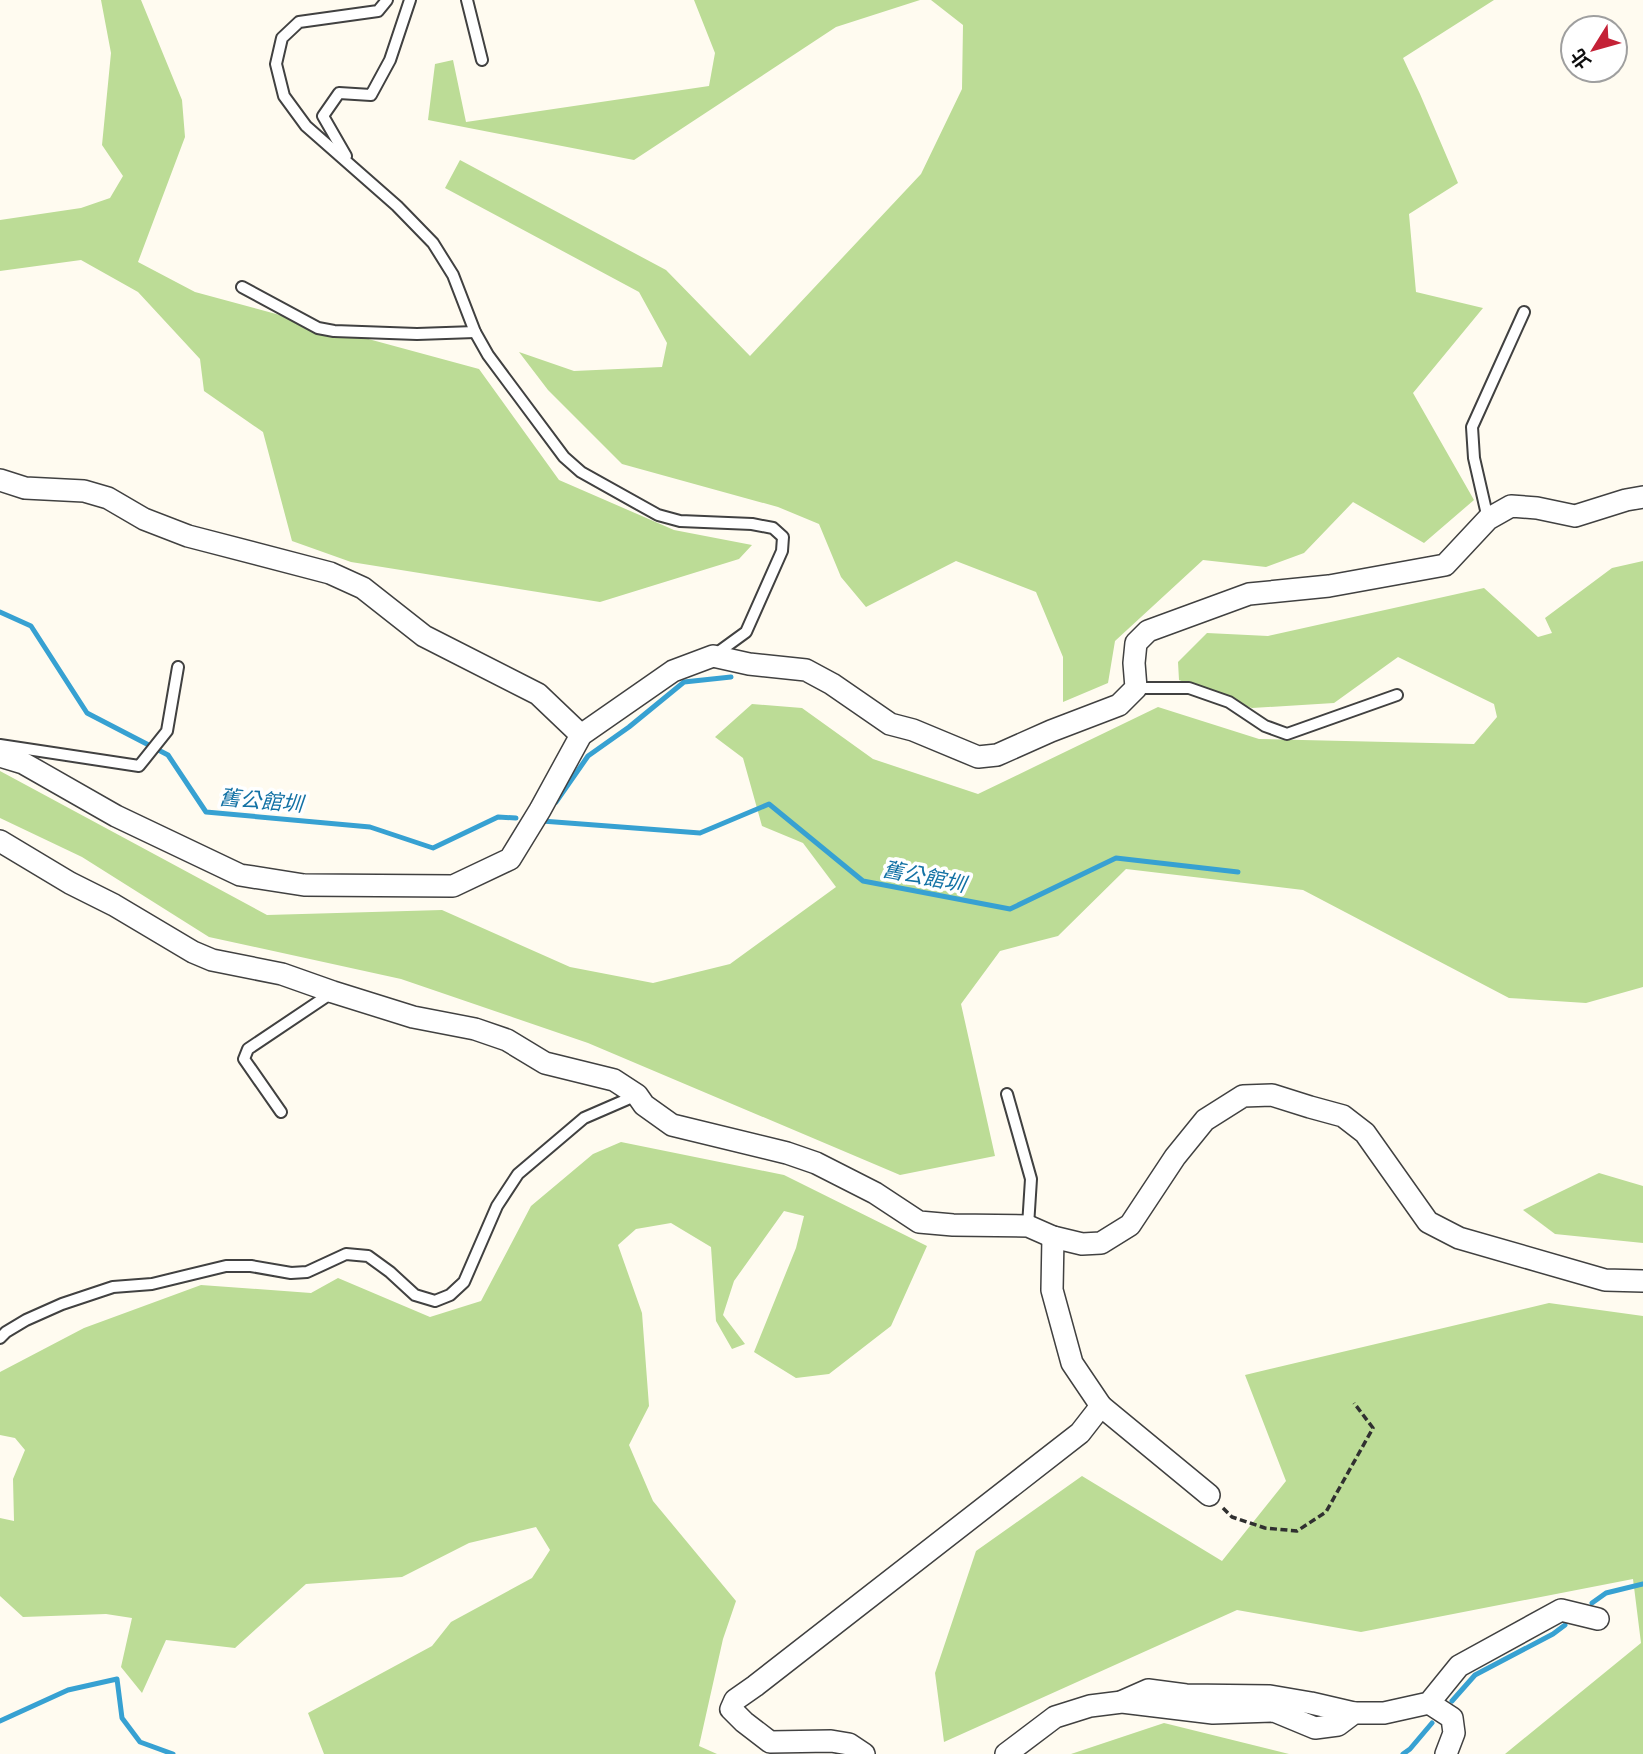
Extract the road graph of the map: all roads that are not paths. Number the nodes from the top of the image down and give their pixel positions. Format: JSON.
{"nodes":[{"id":1,"x":387,"y":0,"type":"edge"},
{"id":2,"x":410,"y":0,"type":"edge"},
{"id":3,"x":467,"y":0,"type":"edge"},
{"id":4,"x":482,"y":60,"type":"dead end"},
{"id":5,"x":351,"y":165,"type":"junction"},
{"id":6,"x":242,"y":287,"type":"dead end"},
{"id":7,"x":1524,"y":312,"type":"dead end"},
{"id":8,"x":475,"y":332,"type":"junction"},
{"id":9,"x":0,"y":480,"type":"edge"},
{"id":10,"x":1643,"y":497,"type":"edge"},
{"id":11,"x":1488,"y":519,"type":"junction"},
{"id":12,"x":713,"y":656,"type":"junction"},
{"id":13,"x":178,"y":667,"type":"dead end"},
{"id":14,"x":1136,"y":688,"type":"junction"},
{"id":15,"x":1397,"y":695,"type":"dead end"},
{"id":16,"x":580,"y":735,"type":"junction"},
{"id":17,"x":0,"y":746,"type":"edge"},
{"id":18,"x":0,"y":756,"type":"edge"},
{"id":19,"x":0,"y":841,"type":"edge"},
{"id":20,"x":333,"y":992,"type":"junction"},
{"id":21,"x":1007,"y":1094,"type":"dead end"},
{"id":22,"x":637,"y":1095,"type":"junction"},
{"id":23,"x":281,"y":1112,"type":"dead end"},
{"id":24,"x":1028,"y":1226,"type":"junction"},
{"id":25,"x":1053,"y":1237,"type":"junction"},
{"id":26,"x":1643,"y":1281,"type":"edge"},
{"id":27,"x":0,"y":1338,"type":"edge"},
{"id":28,"x":1101,"y":1406,"type":"junction"},
{"id":29,"x":1209,"y":1495,"type":"road end"},
{"id":30,"x":1598,"y":1619,"type":"dead end"},
{"id":31,"x":1429,"y":1703,"type":"junction"},
{"id":32,"x":864,"y":1754,"type":"edge"},
{"id":33,"x":1006,"y":1754,"type":"edge"},
{"id":34,"x":1446,"y":1754,"type":"edge"}],
"edges":[{"from":1,"to":5,"type":"lane"},
{"from":2,"to":5,"type":"lane"},
{"from":3,"to":4,"type":"lane"},
{"from":5,"to":8,"type":"lane"},
{"from":6,"to":8,"type":"lane"},
{"from":7,"to":11,"type":"lane"},
{"from":8,"to":12,"type":"lane"},
{"from":9,"to":16,"type":"street"},
{"from":10,"to":11,"type":"street"},
{"from":11,"to":14,"type":"street"},
{"from":12,"to":14,"type":"street"},
{"from":12,"to":16,"type":"street"},
{"from":13,"to":17,"type":"lane"},
{"from":14,"to":15,"type":"lane"},
{"from":16,"to":18,"type":"street"},
{"from":19,"to":20,"type":"street"},
{"from":20,"to":22,"type":"street"},
{"from":20,"to":23,"type":"lane"},
{"from":21,"to":24,"type":"lane"},
{"from":22,"to":24,"type":"street"},
{"from":22,"to":27,"type":"lane"},
{"from":24,"to":25,"type":"street"},
{"from":25,"to":26,"type":"street"},
{"from":25,"to":28,"type":"street"},
{"from":28,"to":29,"type":"street"},
{"from":28,"to":32,"type":"street"},
{"from":30,"to":31,"type":"street"},
{"from":31,"to":33,"type":"street"},
{"from":31,"to":34,"type":"street"}]}
